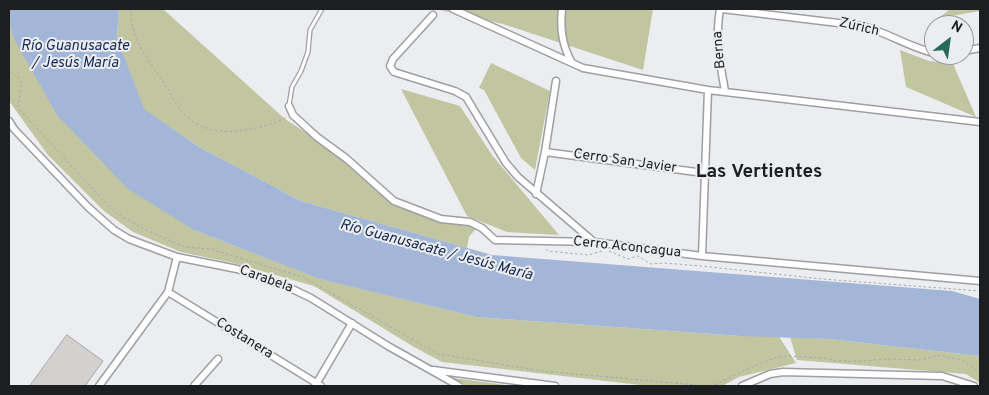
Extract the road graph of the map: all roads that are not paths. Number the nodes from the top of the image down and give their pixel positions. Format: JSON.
{"nodes":[{"id":1,"x":322,"y":9,"type":"edge"},
{"id":2,"x":453,"y":9,"type":"edge"},
{"id":3,"x":562,"y":9,"type":"edge"},
{"id":4,"x":721,"y":9,"type":"edge"},
{"id":5,"x":433,"y":15,"type":"dead end"},
{"id":6,"x":924,"y":50,"type":"edge"},
{"id":7,"x":573,"y":64,"type":"junction"},
{"id":8,"x":556,"y":82,"type":"dead end"},
{"id":9,"x":708,"y":90,"type":"junction"},
{"id":10,"x":725,"y":91,"type":"junction"},
{"id":11,"x":289,"y":106,"type":"joint"},
{"id":12,"x":9,"y":120,"type":"edge"},
{"id":13,"x":980,"y":122,"type":"edge"},
{"id":14,"x":545,"y":152,"type":"junction"},
{"id":15,"x":704,"y":173,"type":"junction"},
{"id":16,"x":536,"y":194,"type":"junction"},
{"id":17,"x":594,"y":242,"type":"junction"},
{"id":18,"x":702,"y":256,"type":"junction"},
{"id":19,"x":177,"y":257,"type":"junction"},
{"id":20,"x":980,"y":281,"type":"edge"},
{"id":21,"x":168,"y":292,"type":"junction"},
{"id":22,"x":352,"y":324,"type":"junction"},
{"id":23,"x":218,"y":359,"type":"dead end"},
{"id":24,"x":429,"y":369,"type":"junction"},
{"id":25,"x":317,"y":385,"type":"edge"},
{"id":26,"x":99,"y":386,"type":"edge"},
{"id":27,"x":194,"y":386,"type":"edge"},
{"id":28,"x":459,"y":386,"type":"edge"},
{"id":29,"x":554,"y":386,"type":"edge"},
{"id":30,"x":742,"y":386,"type":"edge"},
{"id":31,"x":974,"y":386,"type":"edge"}],
"edges":[{"from":1,"to":11,"type":"lane"},
{"from":2,"to":7,"type":"street"},
{"from":3,"to":7,"type":"street"},
{"from":4,"to":6,"type":"street","name":"Zúrich"},
{"from":4,"to":10,"type":"street","name":"Berna"},
{"from":5,"to":16,"type":"street"},
{"from":7,"to":9,"type":"street"},
{"from":8,"to":14,"type":"street"},
{"from":9,"to":10,"type":"street"},
{"from":9,"to":15,"type":"street"},
{"from":10,"to":13,"type":"street"},
{"from":11,"to":17,"type":"street","name":"Cerro Aconcagua"},
{"from":12,"to":19,"type":"street","name":"Carabela"},
{"from":14,"to":15,"type":"street","name":"Cerro San Javier"},
{"from":14,"to":16,"type":"street"},
{"from":15,"to":18,"type":"street"},
{"from":16,"to":17,"type":"street"},
{"from":17,"to":18,"type":"street","name":"Cerro Aconcagua"},
{"from":18,"to":20,"type":"street","name":"Cerro Aconcagua"},
{"from":19,"to":21,"type":"street"},
{"from":19,"to":22,"type":"street","name":"Carabela"},
{"from":21,"to":25,"type":"street","name":"Costanera"},
{"from":21,"to":26,"type":"street"},
{"from":22,"to":24,"type":"street","name":"Carabela"},
{"from":22,"to":25,"type":"street"},
{"from":23,"to":27,"type":"street"},
{"from":24,"to":28,"type":"street"},
{"from":24,"to":29,"type":"street","name":"Carabela"},
{"from":30,"to":31,"type":"street"}]}
